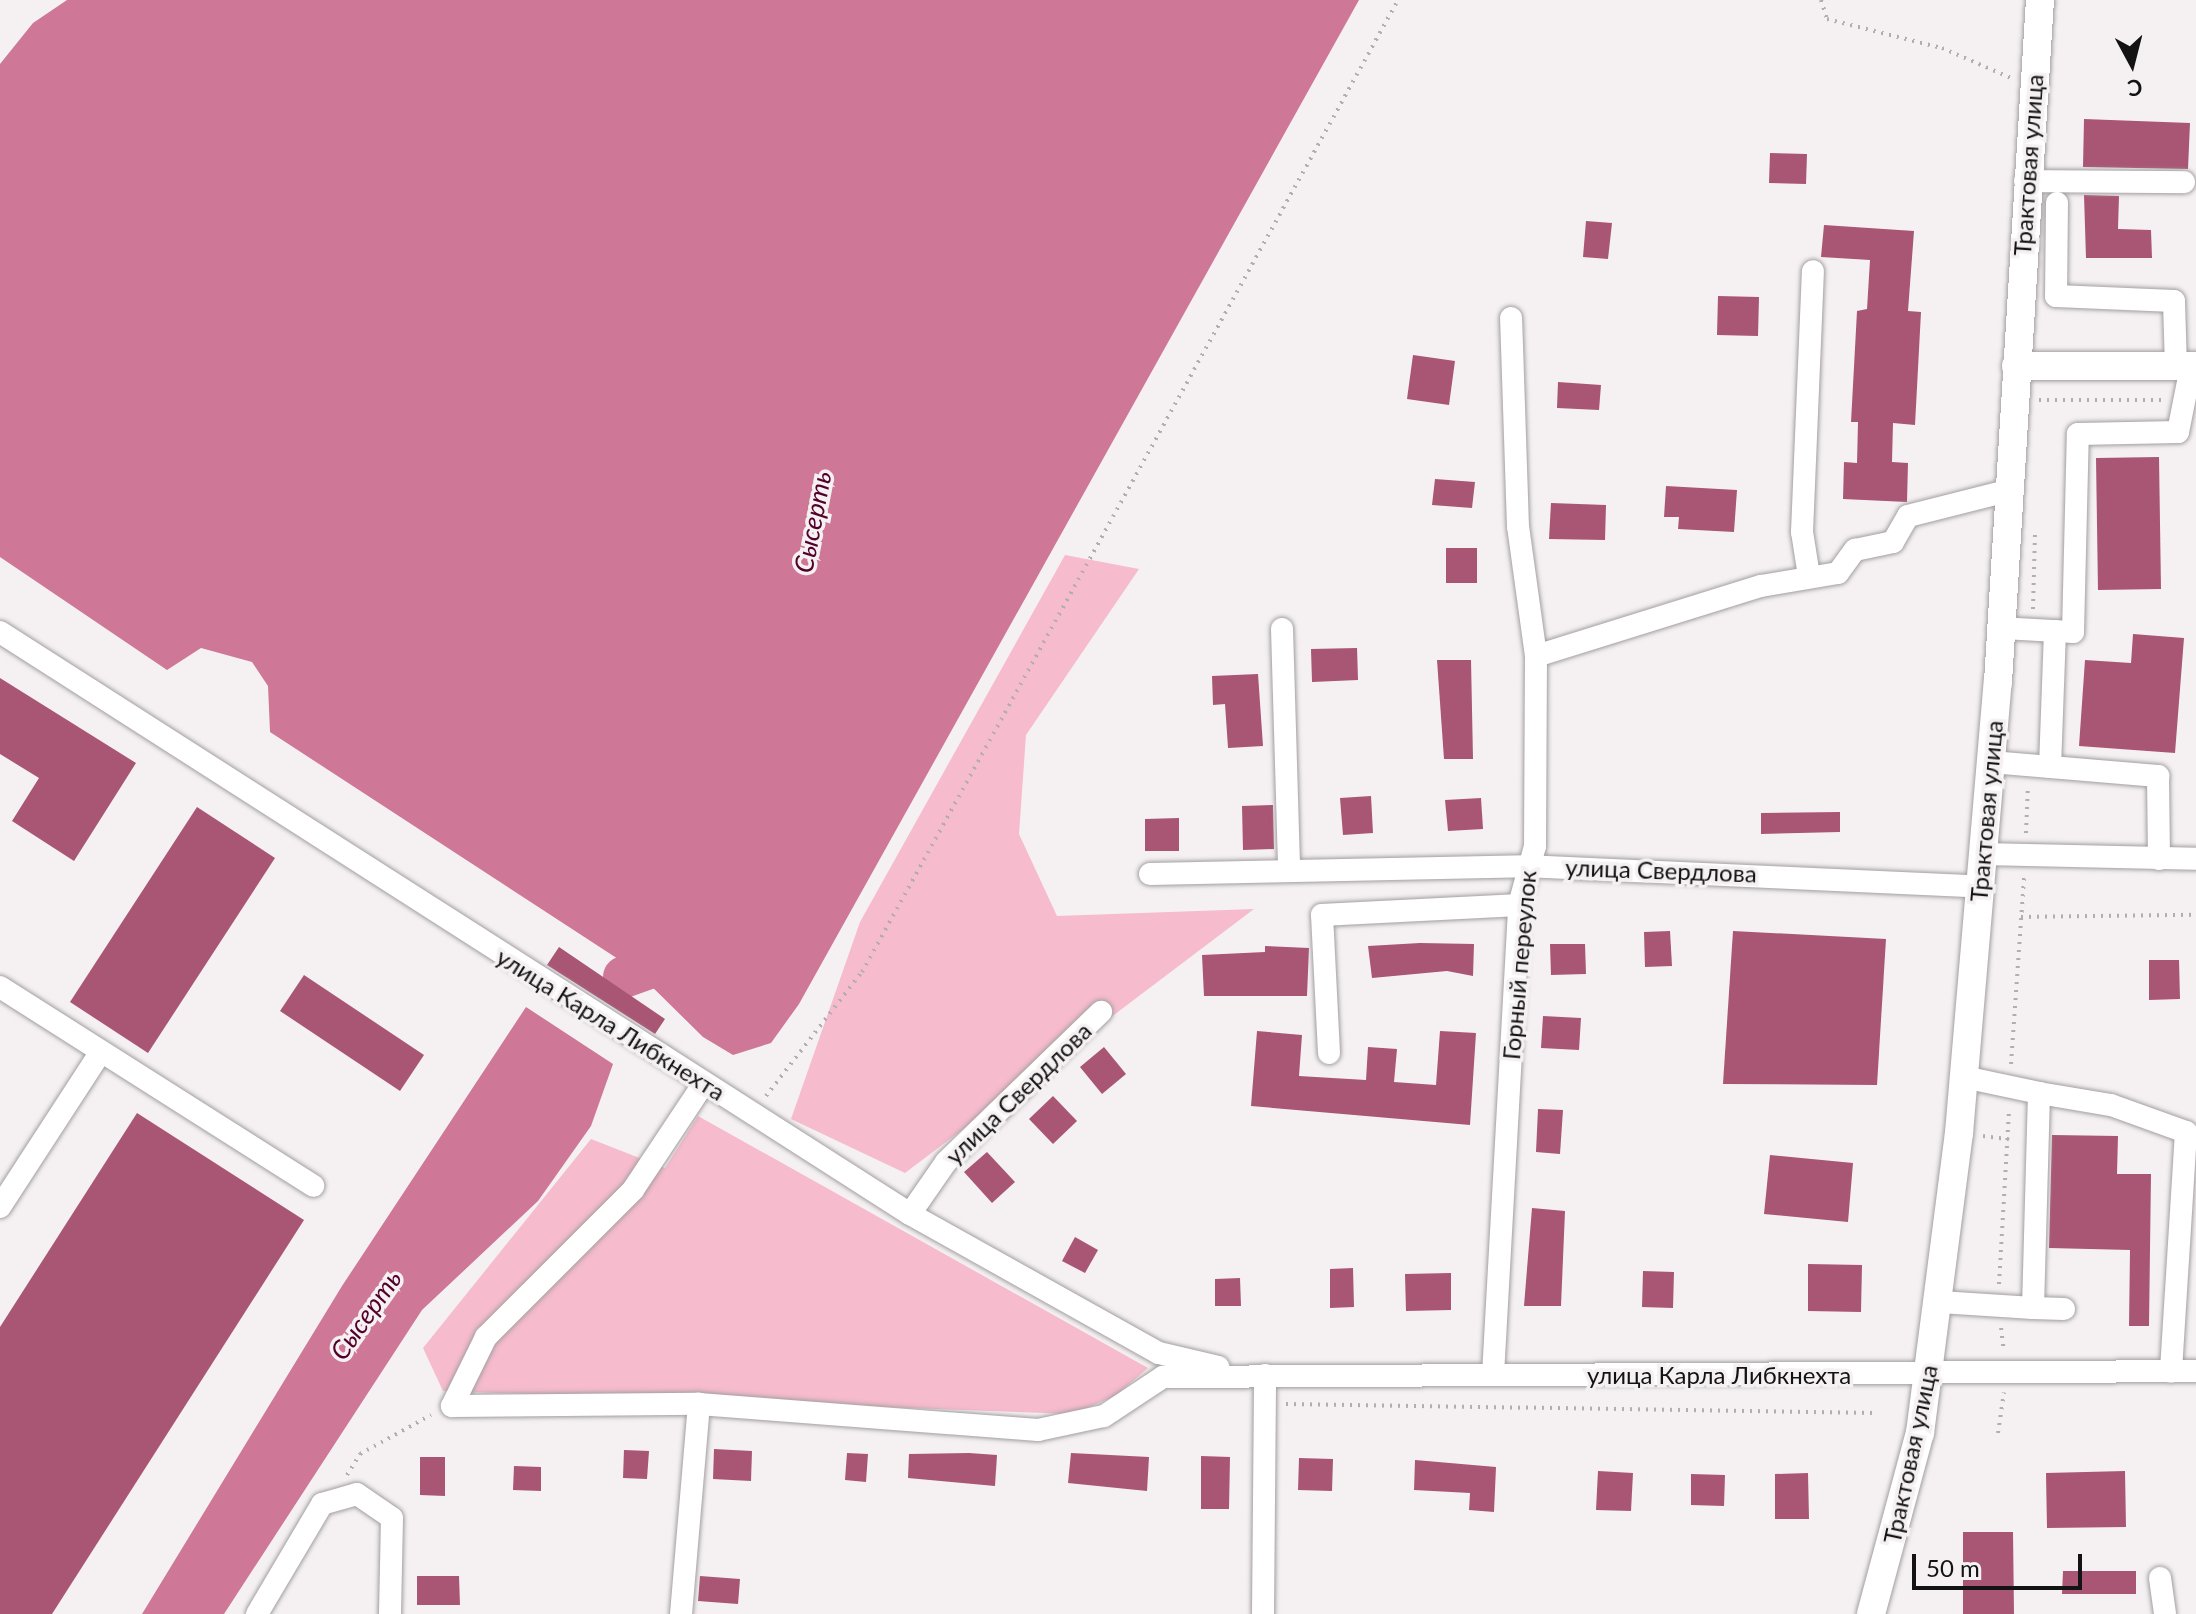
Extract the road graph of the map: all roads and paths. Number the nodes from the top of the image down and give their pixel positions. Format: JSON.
{"nodes":[{"id":1,"x":1398,"y":0,"type":"edge"},
{"id":2,"x":1821,"y":0,"type":"edge"},
{"id":3,"x":2040,"y":0,"type":"edge"},
{"id":4,"x":2033,"y":91,"type":"junction"},
{"id":5,"x":2025,"y":181,"type":"junction"},
{"id":6,"x":2184,"y":182,"type":"dead end"},
{"id":7,"x":2057,"y":203,"type":"dead end"},
{"id":8,"x":1813,"y":271,"type":"dead end"},
{"id":9,"x":1511,"y":318,"type":"dead end"},
{"id":10,"x":2028,"y":366,"type":"junction"},
{"id":11,"x":2188,"y":367,"type":"edge"},
{"id":12,"x":2039,"y":400,"type":"junction"},
{"id":13,"x":2184,"y":400,"type":"junction"},
{"id":14,"x":2038,"y":416,"type":"dead end"},
{"id":15,"x":2011,"y":490,"type":"junction"},
{"id":16,"x":2035,"y":523,"type":"dead end"},
{"id":17,"x":1809,"y":576,"type":"junction"},
{"id":18,"x":2001,"y":628,"type":"junction"},
{"id":19,"x":1282,"y":629,"type":"dead end"},
{"id":20,"x":2032,"y":630,"type":"junction"},
{"id":21,"x":2055,"y":631,"type":"junction"},
{"id":22,"x":0,"y":632,"type":"edge"},
{"id":23,"x":1536,"y":656,"type":"junction"},
{"id":24,"x":1990,"y":762,"type":"junction"},
{"id":25,"x":2039,"y":766,"type":"junction"},
{"id":26,"x":1982,"y":854,"type":"junction"},
{"id":27,"x":2026,"y":859,"type":"junction"},
{"id":28,"x":2159,"y":859,"type":"junction"},
{"id":29,"x":2196,"y":859,"type":"edge"},
{"id":30,"x":1525,"y":866,"type":"junction"},
{"id":31,"x":1289,"y":869,"type":"junction"},
{"id":32,"x":1150,"y":874,"type":"dead end"},
{"id":33,"x":1979,"y":887,"type":"junction"},
{"id":34,"x":1519,"y":905,"type":"junction"},
{"id":35,"x":2196,"y":915,"type":"edge"},
{"id":36,"x":2021,"y":917,"type":"junction"},
{"id":37,"x":0,"y":987,"type":"edge"},
{"id":38,"x":1101,"y":1012,"type":"dead end"},
{"id":39,"x":100,"y":1053,"type":"junction"},
{"id":40,"x":1329,"y":1053,"type":"dead end"},
{"id":41,"x":1964,"y":1077,"type":"junction"},
{"id":42,"x":2010,"y":1082,"type":"junction"},
{"id":43,"x":704,"y":1083,"type":"junction"},
{"id":44,"x":2039,"y":1093,"type":"junction"},
{"id":45,"x":752,"y":1114,"type":"junction"},
{"id":46,"x":313,"y":1186,"type":"dead end"},
{"id":47,"x":0,"y":1207,"type":"edge"},
{"id":48,"x":910,"y":1214,"type":"junction"},
{"id":49,"x":1940,"y":1302,"type":"junction"},
{"id":50,"x":1998,"y":1308,"type":"junction"},
{"id":51,"x":2033,"y":1308,"type":"junction"},
{"id":52,"x":2064,"y":1309,"type":"dead end"},
{"id":53,"x":2196,"y":1371,"type":"edge"},
{"id":54,"x":2171,"y":1372,"type":"junction"},
{"id":55,"x":1242,"y":1373,"type":"junction"},
{"id":56,"x":2007,"y":1374,"type":"junction"},
{"id":57,"x":1265,"y":1375,"type":"junction"},
{"id":58,"x":1493,"y":1375,"type":"junction"},
{"id":59,"x":1928,"y":1376,"type":"junction"},
{"id":60,"x":1265,"y":1403,"type":"junction"},
{"id":61,"x":699,"y":1404,"type":"junction"},
{"id":62,"x":452,"y":1406,"type":"junction"},
{"id":63,"x":1876,"y":1413,"type":"dead end"},
{"id":64,"x":1998,"y":1433,"type":"dead end"},
{"id":65,"x":350,"y":1494,"type":"junction"},
{"id":66,"x":2160,"y":1578,"type":"dead end"},
{"id":67,"x":1876,"y":1611,"type":"edge"},
{"id":68,"x":257,"y":1614,"type":"edge"},
{"id":69,"x":390,"y":1614,"type":"edge"},
{"id":70,"x":681,"y":1614,"type":"edge"},
{"id":71,"x":1263,"y":1614,"type":"edge"},
{"id":72,"x":2165,"y":1614,"type":"edge"}],
"edges":[{"from":1,"to":45,"type":"path"},
{"from":2,"to":4,"type":"path"},
{"from":3,"to":4,"type":"main road","name":"Трактовая улица"},
{"from":4,"to":5,"type":"main road","name":"Трактовая улица"},
{"from":5,"to":6,"type":"street"},
{"from":5,"to":10,"type":"main road","name":"Трактовая улица"},
{"from":7,"to":11,"type":"street"},
{"from":8,"to":17,"type":"street"},
{"from":9,"to":23,"type":"street","name":"Горный переулок"},
{"from":10,"to":11,"type":"main road"},
{"from":10,"to":12,"type":"path"},
{"from":10,"to":15,"type":"main road","name":"Трактовая улица"},
{"from":11,"to":13,"type":"street"},
{"from":12,"to":13,"type":"path"},
{"from":12,"to":14,"type":"path"},
{"from":13,"to":21,"type":"street"},
{"from":15,"to":17,"type":"street"},
{"from":15,"to":18,"type":"main road","name":"Трактовая улица"},
{"from":16,"to":20,"type":"path"},
{"from":17,"to":23,"type":"street"},
{"from":18,"to":20,"type":"street"},
{"from":18,"to":24,"type":"main road","name":"Трактовая улица"},
{"from":19,"to":31,"type":"street"},
{"from":20,"to":21,"type":"street"},
{"from":21,"to":25,"type":"street"},
{"from":22,"to":43,"type":"street","name":"улица Карла Либкнехта"},
{"from":23,"to":30,"type":"street","name":"Горный переулок"},
{"from":24,"to":25,"type":"street"},
{"from":24,"to":26,"type":"main road","name":"Трактовая улица"},
{"from":25,"to":27,"type":"path"},
{"from":25,"to":28,"type":"street"},
{"from":26,"to":27,"type":"street"},
{"from":26,"to":33,"type":"main road","name":"Трактовая улица"},
{"from":27,"to":28,"type":"street"},
{"from":27,"to":36,"type":"path"},
{"from":28,"to":29,"type":"street"},
{"from":30,"to":31,"type":"street","name":"улица Свердлова"},
{"from":30,"to":33,"type":"street","name":"улица Свердлова"},
{"from":30,"to":34,"type":"street","name":"Горный переулок"},
{"from":31,"to":32,"type":"street","name":"улица Свердлова"},
{"from":33,"to":41,"type":"main road","name":"Трактовая улица"},
{"from":34,"to":40,"type":"street"},
{"from":34,"to":58,"type":"street","name":"Горный переулок"},
{"from":35,"to":36,"type":"path"},
{"from":36,"to":42,"type":"path"},
{"from":37,"to":39,"type":"street"},
{"from":38,"to":48,"type":"street","name":"улица Свердлова"},
{"from":39,"to":46,"type":"street"},
{"from":39,"to":47,"type":"street"},
{"from":41,"to":42,"type":"street"},
{"from":41,"to":49,"type":"main road","name":"Трактовая улица"},
{"from":42,"to":44,"type":"street"},
{"from":42,"to":50,"type":"path"},
{"from":43,"to":45,"type":"street","name":"улица Карла Либкнехта"},
{"from":43,"to":62,"type":"street"},
{"from":44,"to":51,"type":"street"},
{"from":44,"to":54,"type":"street"},
{"from":45,"to":48,"type":"street","name":"улица Карла Либкнехта"},
{"from":48,"to":55,"type":"street","name":"улица Карла Либкнехта"},
{"from":49,"to":50,"type":"street"},
{"from":49,"to":59,"type":"main road","name":"Трактовая улица"},
{"from":50,"to":51,"type":"street"},
{"from":50,"to":56,"type":"path"},
{"from":51,"to":52,"type":"street"},
{"from":53,"to":54,"type":"street","name":"улица Карла Либкнехта"},
{"from":54,"to":56,"type":"street","name":"улица Карла Либкнехта"},
{"from":55,"to":57,"type":"street","name":"улица Карла Либкнехта"},
{"from":55,"to":61,"type":"street","name":"улица Карла Либкнехта"},
{"from":56,"to":59,"type":"street","name":"улица Карла Либкнехта"},
{"from":56,"to":64,"type":"path"},
{"from":57,"to":58,"type":"street","name":"улица Карла Либкнехта"},
{"from":57,"to":60,"type":"street"},
{"from":58,"to":59,"type":"street","name":"улица Карла Либкнехта"},
{"from":59,"to":67,"type":"main road","name":"Трактовая улица"},
{"from":60,"to":63,"type":"path"},
{"from":60,"to":71,"type":"street"},
{"from":61,"to":62,"type":"street","name":"улица Карла Либкнехта"},
{"from":61,"to":70,"type":"street"},
{"from":62,"to":65,"type":"path"},
{"from":65,"to":68,"type":"street"},
{"from":65,"to":69,"type":"street"},
{"from":66,"to":72,"type":"street"}]}
